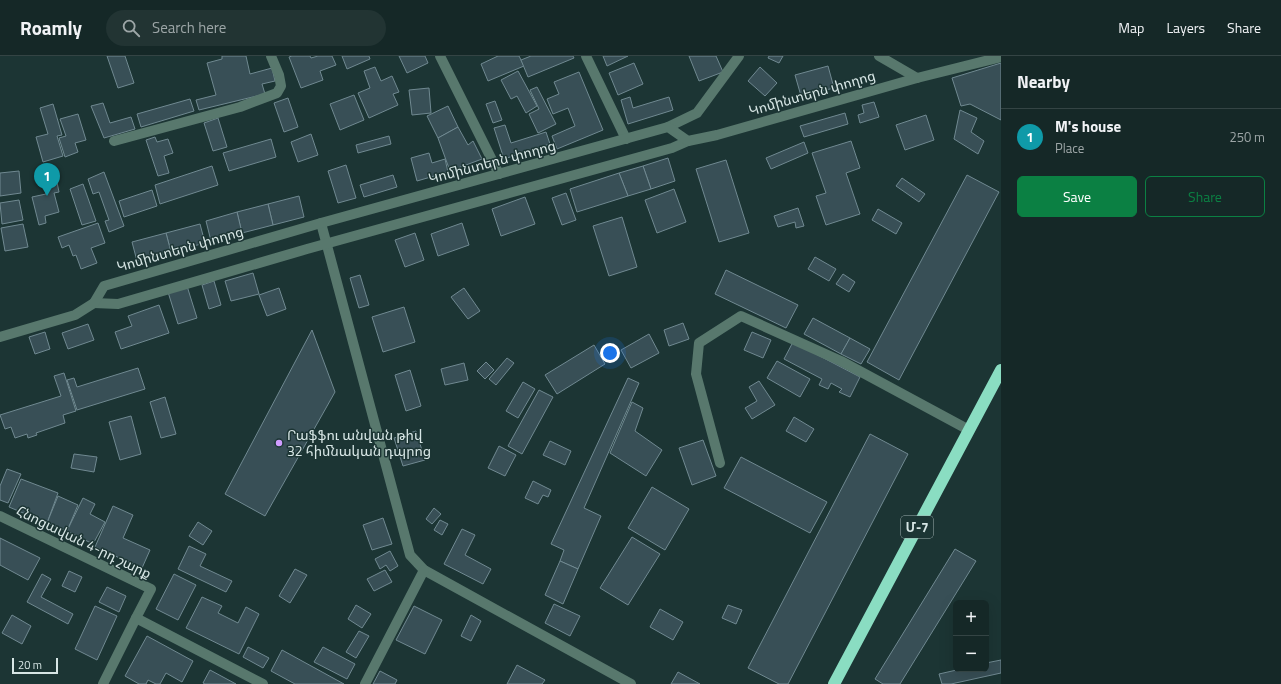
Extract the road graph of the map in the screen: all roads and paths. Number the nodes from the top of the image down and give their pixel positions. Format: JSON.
{"nodes":[{"id":1,"x":271,"y":56,"type":"edge"},
{"id":2,"x":440,"y":56,"type":"edge"},
{"id":3,"x":586,"y":56,"type":"edge"},
{"id":4,"x":740,"y":56,"type":"edge"},
{"id":5,"x":879,"y":56,"type":"edge"},
{"id":6,"x":1001,"y":57,"type":"edge"},
{"id":7,"x":917,"y":78,"type":"junction"},
{"id":8,"x":668,"y":127,"type":"junction"},
{"id":9,"x":626,"y":140,"type":"junction"},
{"id":10,"x":114,"y":141,"type":"dead end"},
{"id":11,"x":688,"y":141,"type":"junction"},
{"id":12,"x":499,"y":174,"type":"junction"},
{"id":13,"x":321,"y":223,"type":"junction"},
{"id":14,"x":326,"y":243,"type":"junction"},
{"id":15,"x":94,"y":303,"type":"junction"},
{"id":16,"x":0,"y":337,"type":"edge"},
{"id":17,"x":1001,"y":370,"type":"edge"},
{"id":18,"x":969,"y":430,"type":"junction"},
{"id":19,"x":720,"y":463,"type":"dead end"},
{"id":20,"x":0,"y":516,"type":"edge"},
{"id":21,"x":424,"y":570,"type":"junction"},
{"id":22,"x":136,"y":618,"type":"junction"},
{"id":23,"x":103,"y":684,"type":"edge"},
{"id":24,"x":262,"y":684,"type":"edge"},
{"id":25,"x":365,"y":684,"type":"edge"},
{"id":26,"x":631,"y":684,"type":"edge"},
{"id":27,"x":834,"y":684,"type":"edge"}],
"edges":[{"from":1,"to":10,"type":"street"},
{"from":2,"to":12,"type":"street"},
{"from":3,"to":9,"type":"street"},
{"from":4,"to":8,"type":"street","name":"Կոմինտերն փողոց"},
{"from":5,"to":7,"type":"street"},
{"from":6,"to":7,"type":"street","name":"Կոմինտերն փողոց"},
{"from":7,"to":11,"type":"street","name":"Կոմինտերն փողոց"},
{"from":8,"to":9,"type":"street","name":"Կոմինտերն փողոց"},
{"from":8,"to":11,"type":"street"},
{"from":9,"to":12,"type":"street","name":"Կոմինտերն փողոց"},
{"from":11,"to":14,"type":"street","name":"Կոմինտերն փողոց"},
{"from":12,"to":13,"type":"street","name":"Կոմինտերն փողոց"},
{"from":13,"to":14,"type":"street"},
{"from":13,"to":15,"type":"street","name":"Կոմինտերն փողոց"},
{"from":14,"to":15,"type":"street","name":"Կոմինտերն փողոց"},
{"from":14,"to":21,"type":"street"},
{"from":15,"to":16,"type":"street","name":"Կոմինտերն փողոց"},
{"from":17,"to":18,"type":"highway","number":"Մ-7"},
{"from":18,"to":19,"type":"street"},
{"from":18,"to":27,"type":"highway","number":"Մ-7"},
{"from":20,"to":22,"type":"street","name":"Հնոցավան 4-րդ շարք"},
{"from":21,"to":25,"type":"street"},
{"from":21,"to":26,"type":"street"},
{"from":22,"to":23,"type":"street"},
{"from":22,"to":24,"type":"street"}]}
